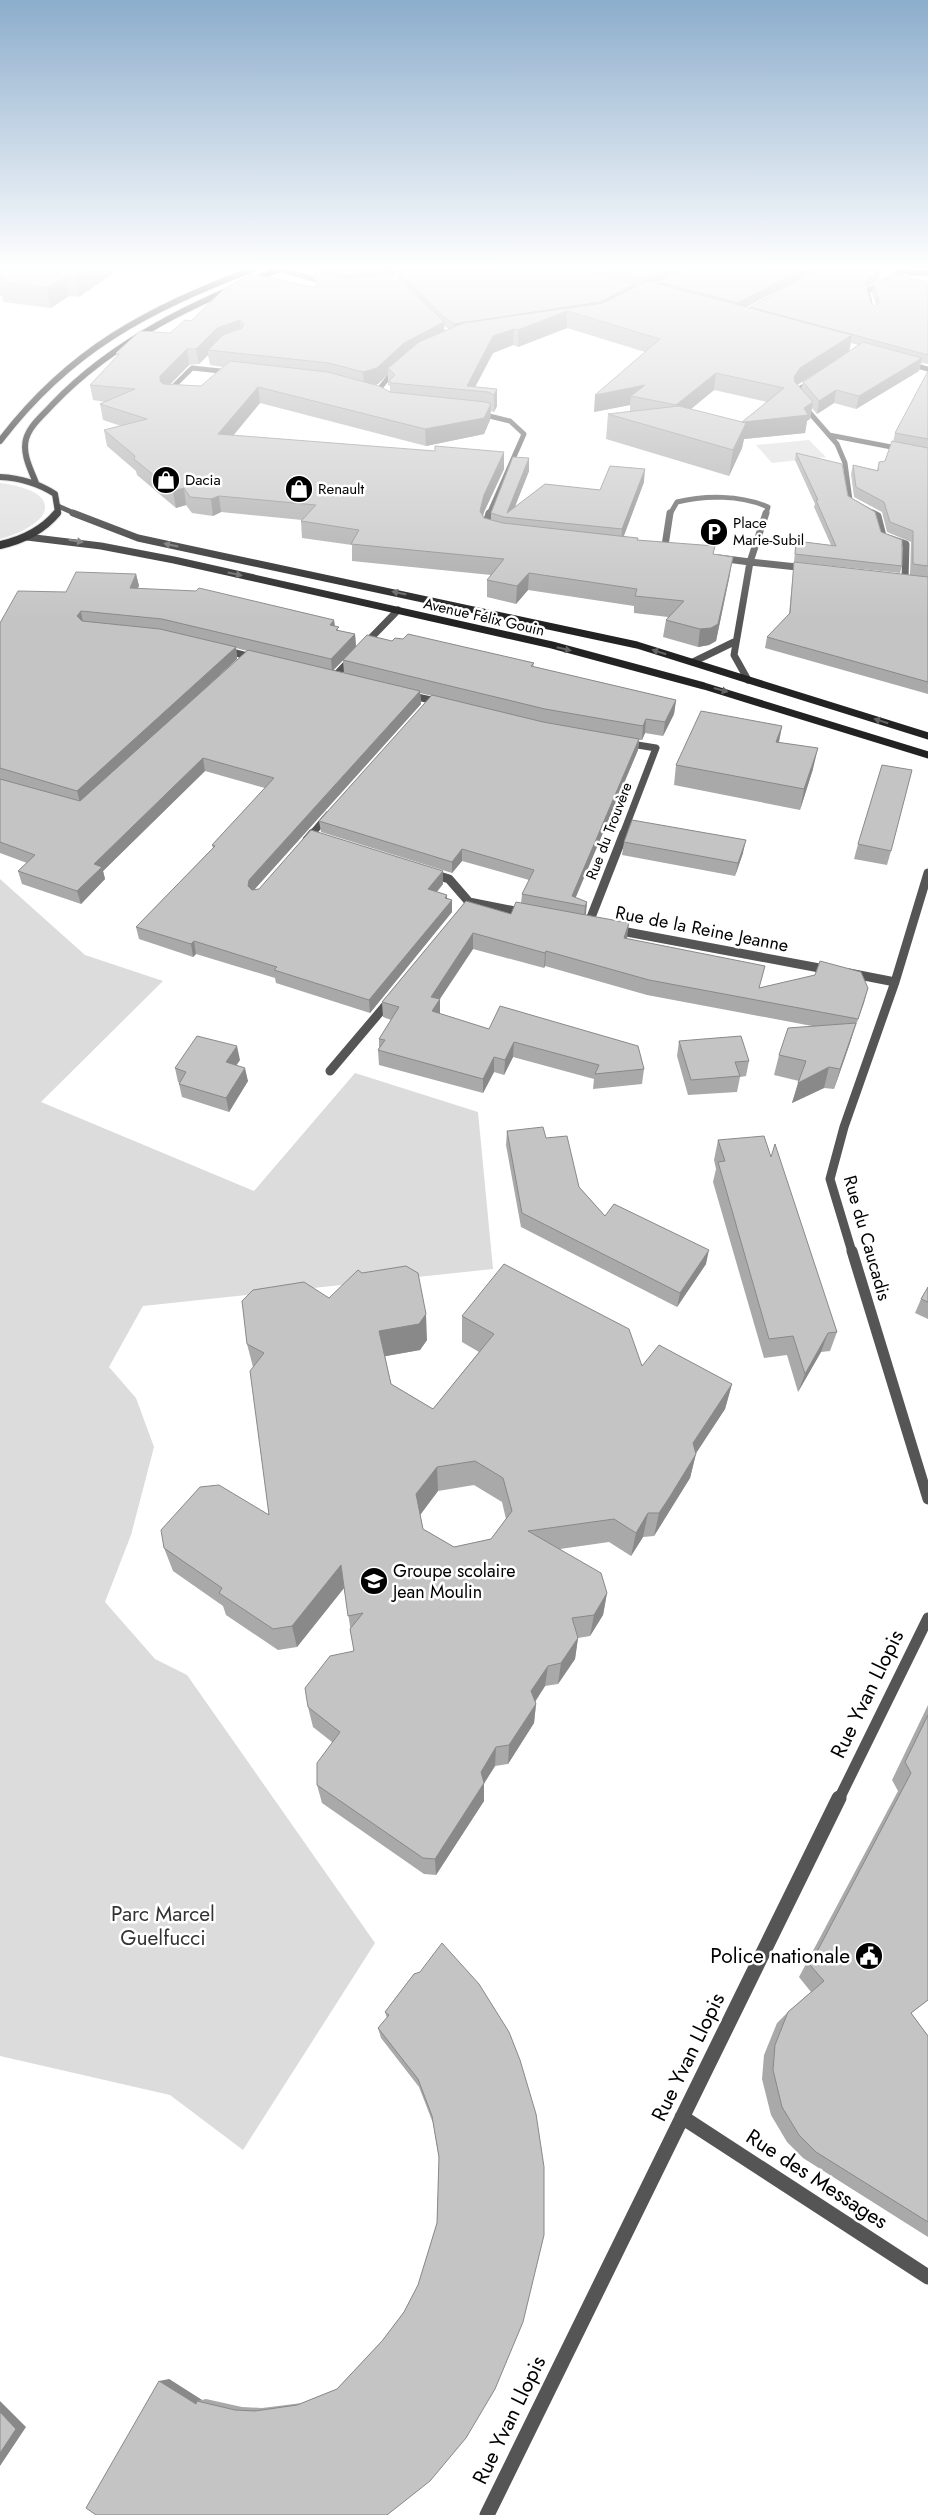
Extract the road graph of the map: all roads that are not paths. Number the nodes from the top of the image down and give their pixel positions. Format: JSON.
{"nodes":[{"id":1,"x":49,"y":386,"type":"edge"},
{"id":2,"x":72,"y":386,"type":"edge"},
{"id":3,"x":174,"y":386,"type":"edge"},
{"id":4,"x":803,"y":386,"type":"edge"},
{"id":5,"x":380,"y":388,"type":"joint"},
{"id":6,"x":371,"y":389,"type":"edge"},
{"id":7,"x":389,"y":390,"type":"edge"},
{"id":8,"x":175,"y":396,"type":"edge"},
{"id":9,"x":469,"y":412,"type":"edge"},
{"id":10,"x":829,"y":435,"type":"junction"},
{"id":11,"x":0,"y":441,"type":"edge"},
{"id":12,"x":928,"y":454,"type":"edge"},
{"id":13,"x":0,"y":477,"type":"edge"},
{"id":14,"x":36,"y":483,"type":"junction"},
{"id":15,"x":58,"y":506,"type":"junction"},
{"id":16,"x":495,"y":534,"type":"edge"},
{"id":17,"x":27,"y":537,"type":"junction"},
{"id":18,"x":2,"y":546,"type":"edge"},
{"id":19,"x":655,"y":551,"type":"edge"},
{"id":20,"x":664,"y":552,"type":"junction"},
{"id":21,"x":674,"y":554,"type":"edge"},
{"id":22,"x":712,"y":558,"type":"edge"},
{"id":23,"x":750,"y":562,"type":"junction"},
{"id":24,"x":818,"y":569,"type":"edge"},
{"id":25,"x":895,"y":578,"type":"edge"},
{"id":26,"x":905,"y":579,"type":"junction"},
{"id":27,"x":912,"y":580,"type":"edge"},
{"id":28,"x":398,"y":610,"type":"junction"},
{"id":29,"x":734,"y":642,"type":"junction"},
{"id":30,"x":211,"y":647,"type":"edge"},
{"id":31,"x":249,"y":656,"type":"junction"},
{"id":32,"x":268,"y":661,"type":"edge"},
{"id":33,"x":693,"y":662,"type":"junction"},
{"id":34,"x":242,"y":663,"type":"edge"},
{"id":35,"x":325,"y":674,"type":"edge"},
{"id":36,"x":334,"y":677,"type":"junction"},
{"id":37,"x":343,"y":679,"type":"edge"},
{"id":38,"x":748,"y":680,"type":"junction"},
{"id":39,"x":396,"y":692,"type":"edge"},
{"id":40,"x":431,"y":700,"type":"junction"},
{"id":41,"x":450,"y":705,"type":"edge"},
{"id":42,"x":425,"y":708,"type":"edge"},
{"id":43,"x":928,"y":736,"type":"edge"},
{"id":44,"x":618,"y":741,"type":"edge"},
{"id":45,"x":927,"y":756,"type":"edge"},
{"id":46,"x":334,"y":810,"type":"edge"},
{"id":47,"x":311,"y":836,"type":"junction"},
{"id":48,"x":320,"y":838,"type":"edge"},
{"id":49,"x":298,"y":849,"type":"edge"},
{"id":50,"x":422,"y":870,"type":"edge"},
{"id":51,"x":928,"y":873,"type":"edge"},
{"id":52,"x":533,"y":914,"type":"edge"},
{"id":53,"x":579,"y":923,"type":"edge"},
{"id":54,"x":588,"y":925,"type":"junction"},
{"id":55,"x":597,"y":926,"type":"edge"},
{"id":56,"x":606,"y":928,"type":"edge"},
{"id":57,"x":895,"y":982,"type":"junction"},
{"id":58,"x":399,"y":989,"type":"edge"},
{"id":59,"x":330,"y":1070,"type":"dead end"},
{"id":60,"x":928,"y":1500,"type":"edge"},
{"id":61,"x":928,"y":1618,"type":"edge"},
{"id":62,"x":682,"y":2116,"type":"junction"},
{"id":63,"x":928,"y":2277,"type":"edge"},
{"id":64,"x":487,"y":2515,"type":"edge"}],
"edges":[{"from":1,"to":11,"type":"main road"},
{"from":2,"to":14,"type":"main road"},
{"from":3,"to":8,"type":"street"},
{"from":4,"to":10,"type":"street"},
{"from":5,"to":6,"type":"street"},
{"from":5,"to":7,"type":"street"},
{"from":9,"to":16,"type":"street"},
{"from":10,"to":12,"type":"street"},
{"from":10,"to":26,"type":"street"},
{"from":13,"to":14,"type":"main road"},
{"from":14,"to":15,"type":"main road"},
{"from":15,"to":17,"type":"main road"},
{"from":33,"to":15,"type":"main road","name":"Avenue Félix Gouin","one_way":true},
{"from":17,"to":18,"type":"main road"},
{"from":17,"to":28,"type":"main road","name":"Avenue Félix Gouin","one_way":true},
{"from":19,"to":20,"type":"street"},
{"from":20,"to":21,"type":"street"},
{"from":20,"to":23,"type":"street"},
{"from":22,"to":23,"type":"street"},
{"from":23,"to":24,"type":"street"},
{"from":23,"to":29,"type":"street"},
{"from":25,"to":26,"type":"street"},
{"from":26,"to":27,"type":"street"},
{"from":28,"to":36,"type":"street"},
{"from":28,"to":45,"type":"main road","name":"Avenue Félix Gouin","one_way":true},
{"from":29,"to":33,"type":"street"},
{"from":29,"to":38,"type":"street"},
{"from":30,"to":31,"type":"street"},
{"from":31,"to":32,"type":"street"},
{"from":31,"to":34,"type":"street"},
{"from":33,"to":38,"type":"main road","name":"Avenue Félix Gouin"},
{"from":35,"to":36,"type":"street"},
{"from":36,"to":37,"type":"street"},
{"from":43,"to":38,"type":"main road","name":"Avenue Félix Gouin","one_way":true},
{"from":39,"to":40,"type":"street"},
{"from":40,"to":41,"type":"street"},
{"from":40,"to":42,"type":"street"},
{"from":44,"to":54,"type":"street","name":"Rue du Trouvère"},
{"from":46,"to":47,"type":"street"},
{"from":47,"to":48,"type":"street"},
{"from":47,"to":49,"type":"street"},
{"from":50,"to":52,"type":"street"},
{"from":51,"to":57,"type":"street","name":"Rue du Caucadis"},
{"from":53,"to":54,"type":"street","name":"Rue de la Reine Jeanne"},
{"from":54,"to":55,"type":"street","name":"Rue de la Reine Jeanne"},
{"from":56,"to":57,"type":"street","name":"Rue de la Reine Jeanne"},
{"from":57,"to":60,"type":"street","name":"Rue du Caucadis"},
{"from":58,"to":59,"type":"street"},
{"from":61,"to":62,"type":"street","name":"Rue Yvan Llopis"},
{"from":62,"to":63,"type":"street","name":"Rue des Messages"},
{"from":62,"to":64,"type":"street","name":"Rue Yvan Llopis"}]}
